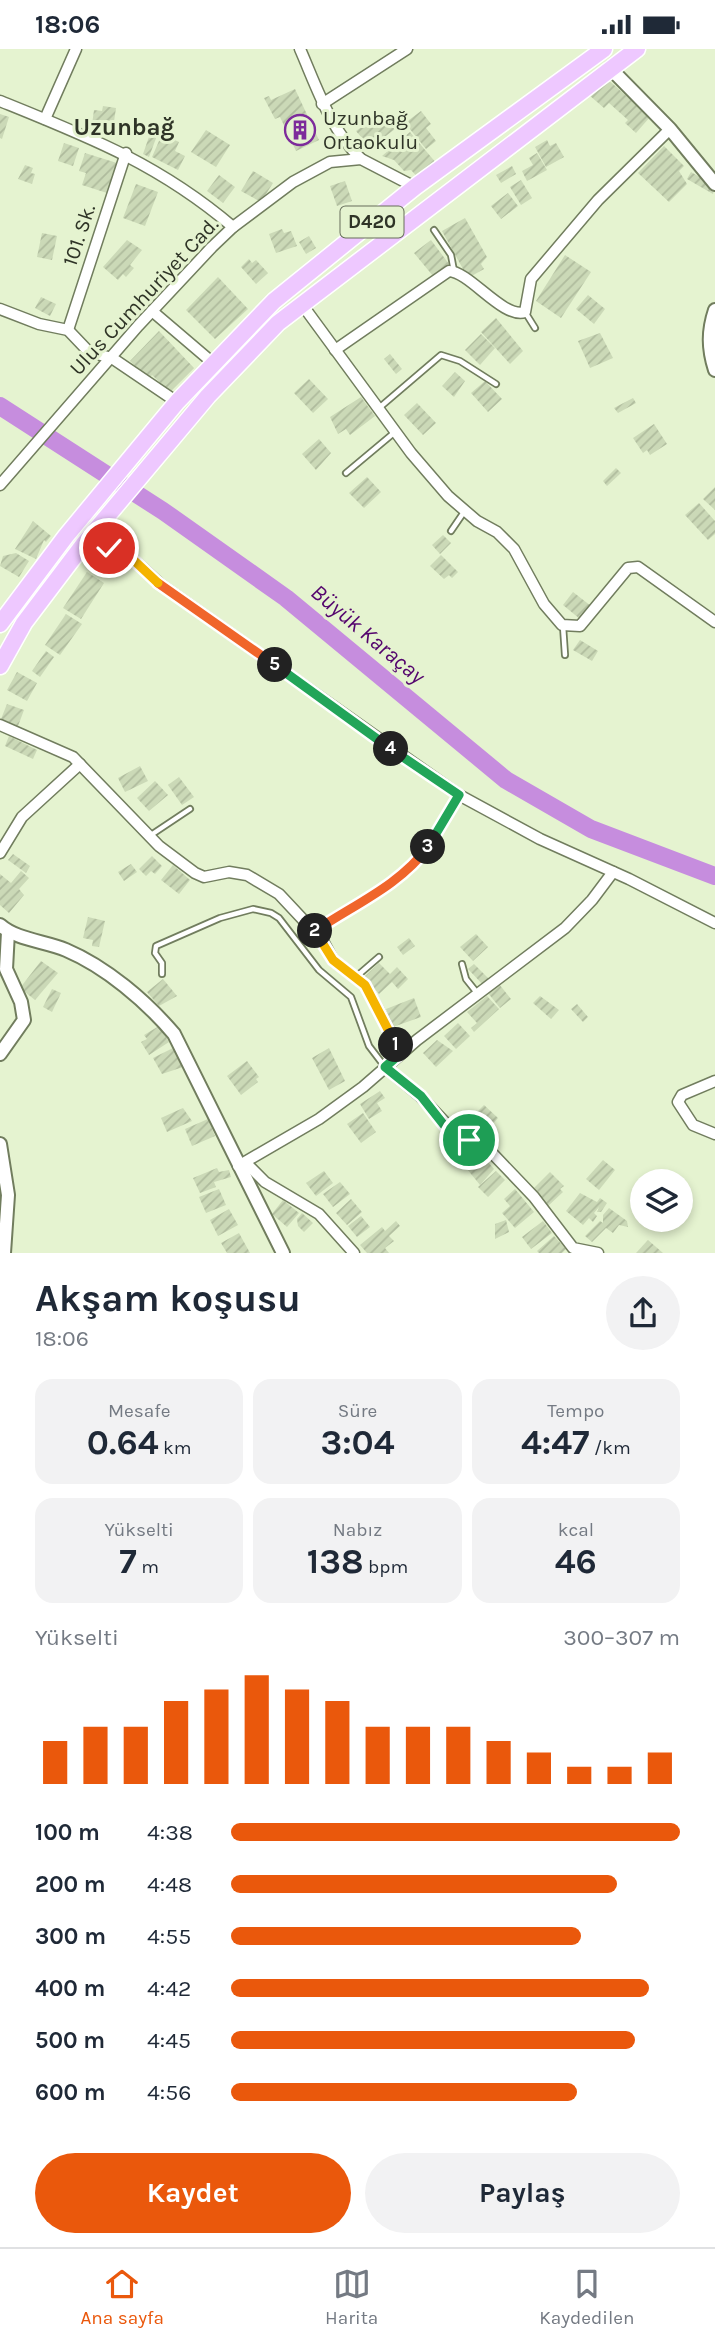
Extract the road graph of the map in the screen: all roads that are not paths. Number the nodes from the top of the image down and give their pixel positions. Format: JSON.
{"nodes":[{"id":1,"x":76,"y":49,"type":"edge"},
{"id":2,"x":300,"y":49,"type":"edge"},
{"id":3,"x":407,"y":49,"type":"edge"},
{"id":4,"x":604,"y":49,"type":"edge"},
{"id":5,"x":637,"y":49,"type":"edge"},
{"id":6,"x":610,"y":68,"type":"junction"},
{"id":7,"x":0,"y":101,"type":"edge"},
{"id":8,"x":323,"y":104,"type":"junction"},
{"id":9,"x":45,"y":119,"type":"junction"},
{"id":10,"x":670,"y":129,"type":"junction"},
{"id":11,"x":126,"y":153,"type":"junction"},
{"id":12,"x":361,"y":159,"type":"junction"},
{"id":13,"x":715,"y":184,"type":"edge"},
{"id":14,"x":415,"y":187,"type":"junction"},
{"id":15,"x":233,"y":227,"type":"junction"},
{"id":16,"x":434,"y":230,"type":"dead end"},
{"id":17,"x":454,"y":271,"type":"junction"},
{"id":18,"x":301,"y":303,"type":"junction"},
{"id":19,"x":0,"y":309,"type":"edge"},
{"id":20,"x":715,"y":310,"type":"edge"},
{"id":21,"x":152,"y":311,"type":"junction"},
{"id":22,"x":525,"y":312,"type":"junction"},
{"id":23,"x":535,"y":328,"type":"dead end"},
{"id":24,"x":68,"y":330,"type":"junction"},
{"id":25,"x":335,"y":350,"type":"junction"},
{"id":26,"x":112,"y":358,"type":"junction"},
{"id":27,"x":212,"y":363,"type":"junction"},
{"id":28,"x":715,"y":370,"type":"edge"},
{"id":29,"x":496,"y":384,"type":"dead end"},
{"id":30,"x":177,"y":402,"type":"junction"},
{"id":31,"x":379,"y":408,"type":"junction"},
{"id":32,"x":396,"y":431,"type":"junction"},
{"id":33,"x":346,"y":473,"type":"dead end"},
{"id":34,"x":2,"y":479,"type":"edge"},
{"id":35,"x":464,"y":512,"type":"junction"},
{"id":36,"x":451,"y":531,"type":"dead end"},
{"id":37,"x":109,"y":548,"type":"dead end"},
{"id":38,"x":715,"y":622,"type":"edge"},
{"id":39,"x":0,"y":624,"type":"edge"},
{"id":40,"x":562,"y":625,"type":"junction"},
{"id":41,"x":565,"y":655,"type":"dead end"},
{"id":42,"x":0,"y":666,"type":"edge"},
{"id":43,"x":0,"y":725,"type":"edge"},
{"id":44,"x":80,"y":764,"type":"junction"},
{"id":45,"x":190,"y":809,"type":"dead end"},
{"id":46,"x":150,"y":836,"type":"junction"},
{"id":47,"x":0,"y":853,"type":"edge"},
{"id":48,"x":613,"y":872,"type":"junction"},
{"id":49,"x":715,"y":923,"type":"edge"},
{"id":50,"x":4,"y":928,"type":"edge"},
{"id":51,"x":379,"y":957,"type":"dead end"},
{"id":52,"x":462,"y":964,"type":"dead end"},
{"id":53,"x":163,"y":974,"type":"dead end"},
{"id":54,"x":356,"y":976,"type":"junction"},
{"id":55,"x":479,"y":995,"type":"junction"},
{"id":56,"x":401,"y":1053,"type":"junction"},
{"id":57,"x":0,"y":1054,"type":"edge"},
{"id":58,"x":385,"y":1067,"type":"junction"},
{"id":59,"x":715,"y":1081,"type":"edge"},
{"id":60,"x":715,"y":1134,"type":"edge"},
{"id":61,"x":0,"y":1144,"type":"edge"},
{"id":62,"x":242,"y":1165,"type":"junction"},
{"id":63,"x":570,"y":1251,"type":"edge"},
{"id":64,"x":4,"y":1253,"type":"edge"},
{"id":65,"x":283,"y":1253,"type":"edge"},
{"id":66,"x":354,"y":1253,"type":"edge"},
{"id":67,"x":598,"y":1253,"type":"edge"}],
"edges":[{"from":1,"to":9,"type":"street"},
{"from":2,"to":8,"type":"street"},
{"from":3,"to":8,"type":"street"},
{"from":4,"to":14,"type":"highway","number":"D420"},
{"from":5,"to":6,"type":"highway"},
{"from":6,"to":10,"type":"street"},
{"from":6,"to":18,"type":"highway"},
{"from":7,"to":9,"type":"street"},
{"from":8,"to":12,"type":"street"},
{"from":9,"to":11,"type":"street"},
{"from":10,"to":13,"type":"street"},
{"from":10,"to":22,"type":"street"},
{"from":11,"to":15,"type":"street"},
{"from":11,"to":24,"type":"street","name":"101. Sk."},
{"from":12,"to":14,"type":"street"},
{"from":12,"to":15,"type":"street","name":"Ulus Cumhuriyet Cad."},
{"from":14,"to":27,"type":"highway","number":"D420"},
{"from":15,"to":21,"type":"street","name":"Ulus Cumhuriyet Cad."},
{"from":16,"to":17,"type":"lane"},
{"from":17,"to":22,"type":"street"},
{"from":17,"to":25,"type":"street"},
{"from":18,"to":25,"type":"street"},
{"from":18,"to":42,"type":"highway"},
{"from":19,"to":24,"type":"street"},
{"from":20,"to":28,"type":"street"},
{"from":21,"to":26,"type":"street","name":"Ulus Cumhuriyet Cad."},
{"from":21,"to":27,"type":"street"},
{"from":22,"to":23,"type":"lane"},
{"from":24,"to":26,"type":"street"},
{"from":25,"to":31,"type":"street"},
{"from":26,"to":30,"type":"street"},
{"from":26,"to":34,"type":"street","name":"Ulus Cumhuriyet Cad."},
{"from":27,"to":30,"type":"highway","number":"D420"},
{"from":29,"to":31,"type":"lane"},
{"from":30,"to":39,"type":"highway","number":"D420"},
{"from":31,"to":32,"type":"street"},
{"from":32,"to":33,"type":"lane"},
{"from":32,"to":35,"type":"street"},
{"from":35,"to":36,"type":"lane"},
{"from":35,"to":40,"type":"street"},
{"from":37,"to":48,"type":"street"},
{"from":38,"to":40,"type":"street"},
{"from":40,"to":41,"type":"lane"},
{"from":43,"to":44,"type":"street"},
{"from":44,"to":46,"type":"street"},
{"from":44,"to":47,"type":"street"},
{"from":45,"to":46,"type":"lane"},
{"from":46,"to":54,"type":"street"},
{"from":48,"to":49,"type":"street"},
{"from":48,"to":55,"type":"street"},
{"from":50,"to":57,"type":"street"},
{"from":50,"to":62,"type":"street"},
{"from":51,"to":54,"type":"lane"},
{"from":52,"to":55,"type":"lane"},
{"from":53,"to":58,"type":"lane"},
{"from":54,"to":56,"type":"street"},
{"from":55,"to":56,"type":"street"},
{"from":56,"to":58,"type":"street"},
{"from":58,"to":62,"type":"street"},
{"from":58,"to":63,"type":"street"},
{"from":59,"to":60,"type":"street"},
{"from":61,"to":64,"type":"street"},
{"from":62,"to":65,"type":"street"},
{"from":62,"to":66,"type":"street"},
{"from":63,"to":67,"type":"street"}]}
